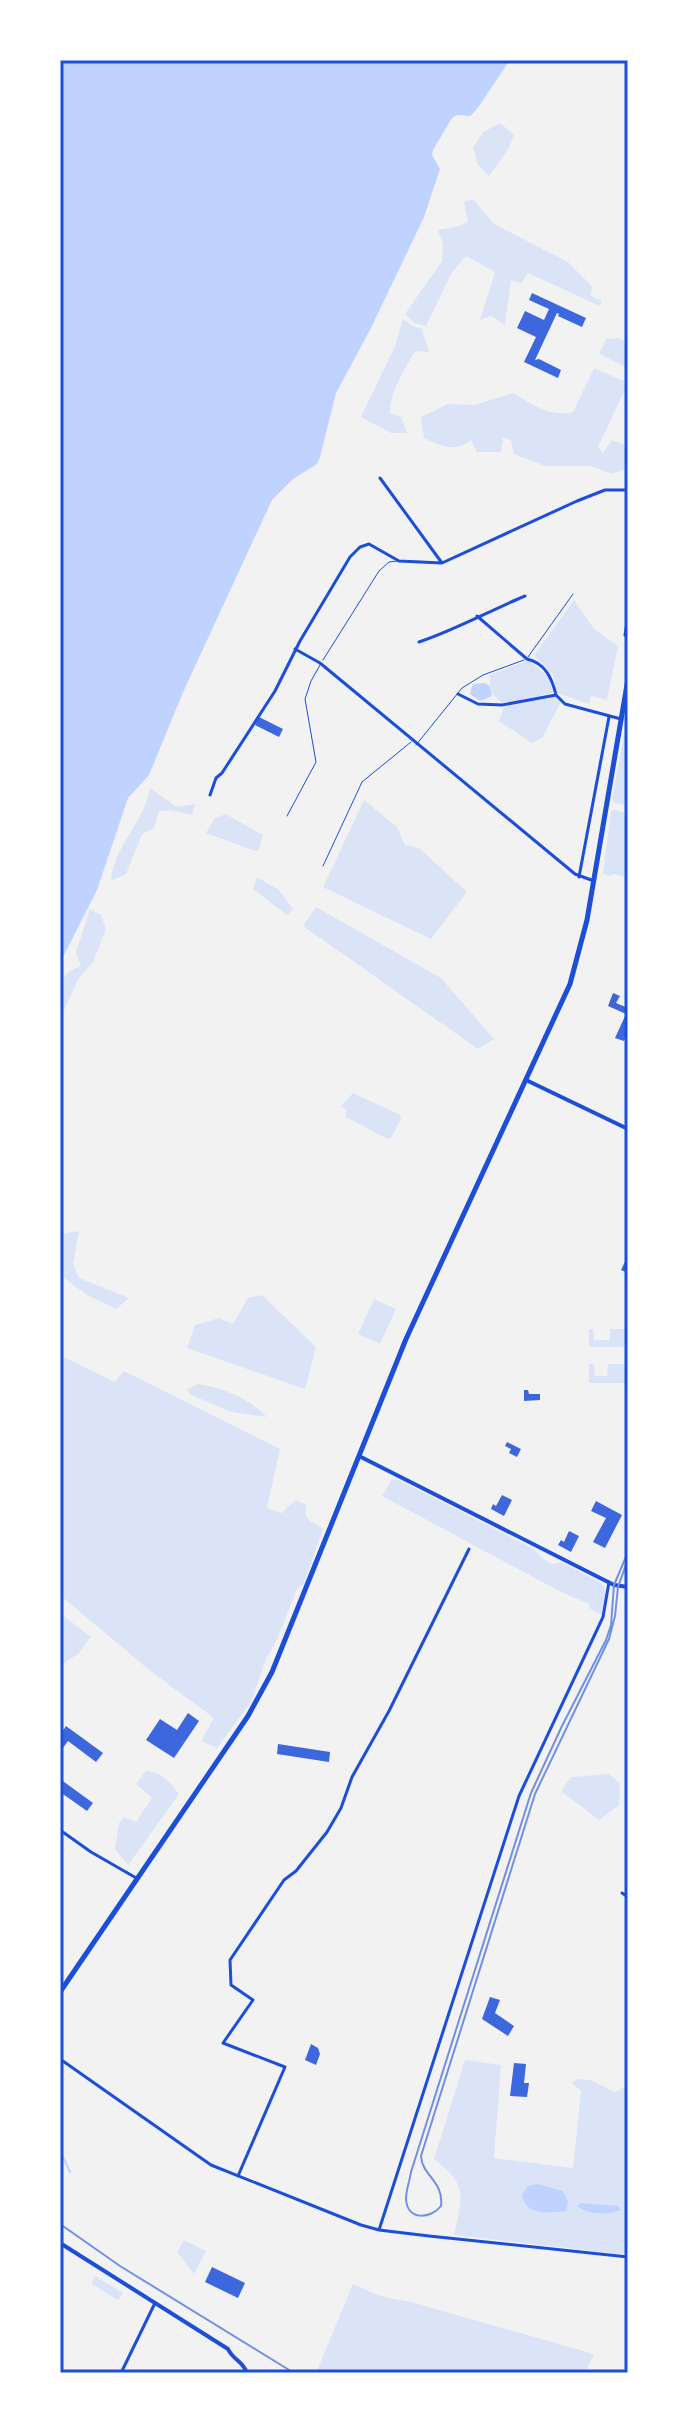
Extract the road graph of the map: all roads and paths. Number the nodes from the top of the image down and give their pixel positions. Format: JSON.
{"nodes":[{"id":1,"x":380,"y":478,"type":"dead end"},
{"id":2,"x":628,"y":490,"type":"edge"},
{"id":3,"x":399,"y":561,"type":"junction"},
{"id":4,"x":442,"y":563,"type":"junction"},
{"id":5,"x":573,"y":594,"type":"dead end"},
{"id":6,"x":525,"y":596,"type":"dead end"},
{"id":7,"x":477,"y":616,"type":"junction"},
{"id":8,"x":628,"y":617,"type":"edge"},
{"id":9,"x":625,"y":635,"type":"dead end"},
{"id":10,"x":419,"y":642,"type":"dead end"},
{"id":11,"x":295,"y":649,"type":"junction"},
{"id":12,"x":527,"y":659,"type":"junction"},
{"id":13,"x":320,"y":663,"type":"junction"},
{"id":14,"x":628,"y":679,"type":"edge"},
{"id":15,"x":458,"y":694,"type":"junction"},
{"id":16,"x":556,"y":695,"type":"junction"},
{"id":17,"x":609,"y":717,"type":"junction"},
{"id":18,"x":621,"y":719,"type":"junction"},
{"id":19,"x":415,"y":743,"type":"junction"},
{"id":20,"x":210,"y":795,"type":"dead end"},
{"id":21,"x":287,"y":816,"type":"dead end"},
{"id":22,"x":323,"y":866,"type":"dead end"},
{"id":23,"x":579,"y":877,"type":"junction"},
{"id":24,"x":595,"y":881,"type":"junction"},
{"id":25,"x":526,"y":1080,"type":"junction"},
{"id":26,"x":628,"y":1129,"type":"edge"},
{"id":27,"x":359,"y":1456,"type":"junction"},
{"id":28,"x":469,"y":1549,"type":"dead end"},
{"id":29,"x":609,"y":1582,"type":"junction"},
{"id":30,"x":628,"y":1587,"type":"edge"},
{"id":31,"x":60,"y":1830,"type":"edge"},
{"id":32,"x":138,"y":1879,"type":"junction"},
{"id":33,"x":622,"y":1893,"type":"dead end"},
{"id":34,"x":628,"y":1897,"type":"edge"},
{"id":35,"x":60,"y":1992,"type":"edge"},
{"id":36,"x":60,"y":2059,"type":"edge"},
{"id":37,"x":238,"y":2176,"type":"junction"},
{"id":38,"x":379,"y":2230,"type":"junction"},
{"id":39,"x":60,"y":2243,"type":"edge"},
{"id":40,"x":628,"y":2257,"type":"edge"},
{"id":41,"x":155,"y":2303,"type":"junction"},
{"id":42,"x":121,"y":2373,"type":"edge"},
{"id":43,"x":247,"y":2373,"type":"edge"}],
"edges":[{"from":1,"to":4,"type":"street"},
{"from":2,"to":4,"type":"street"},
{"from":3,"to":4,"type":"street"},
{"from":3,"to":11,"type":"street"},
{"from":3,"to":13,"type":"lane"},
{"from":5,"to":12,"type":"lane"},
{"from":6,"to":7,"type":"street"},
{"from":7,"to":10,"type":"street"},
{"from":7,"to":12,"type":"street"},
{"from":8,"to":9,"type":"street"},
{"from":11,"to":13,"type":"street"},
{"from":11,"to":20,"type":"street"},
{"from":12,"to":15,"type":"lane"},
{"from":12,"to":16,"type":"street"},
{"from":13,"to":19,"type":"street"},
{"from":13,"to":21,"type":"lane"},
{"from":14,"to":18,"type":"main road"},
{"from":15,"to":16,"type":"street"},
{"from":15,"to":19,"type":"lane"},
{"from":16,"to":17,"type":"street"},
{"from":17,"to":18,"type":"street"},
{"from":17,"to":23,"type":"street"},
{"from":18,"to":24,"type":"main road"},
{"from":19,"to":22,"type":"lane"},
{"from":19,"to":23,"type":"street"},
{"from":23,"to":24,"type":"street"},
{"from":24,"to":25,"type":"main road"},
{"from":25,"to":26,"type":"street"},
{"from":25,"to":27,"type":"main road"},
{"from":27,"to":29,"type":"street"},
{"from":27,"to":32,"type":"main road"},
{"from":28,"to":37,"type":"street"},
{"from":29,"to":30,"type":"street"},
{"from":29,"to":38,"type":"street"},
{"from":31,"to":32,"type":"street"},
{"from":32,"to":35,"type":"main road"},
{"from":33,"to":34,"type":"street"},
{"from":36,"to":37,"type":"street"},
{"from":37,"to":38,"type":"street"},
{"from":38,"to":40,"type":"street"},
{"from":39,"to":41,"type":"street"},
{"from":41,"to":42,"type":"street"},
{"from":41,"to":43,"type":"street"}]}
